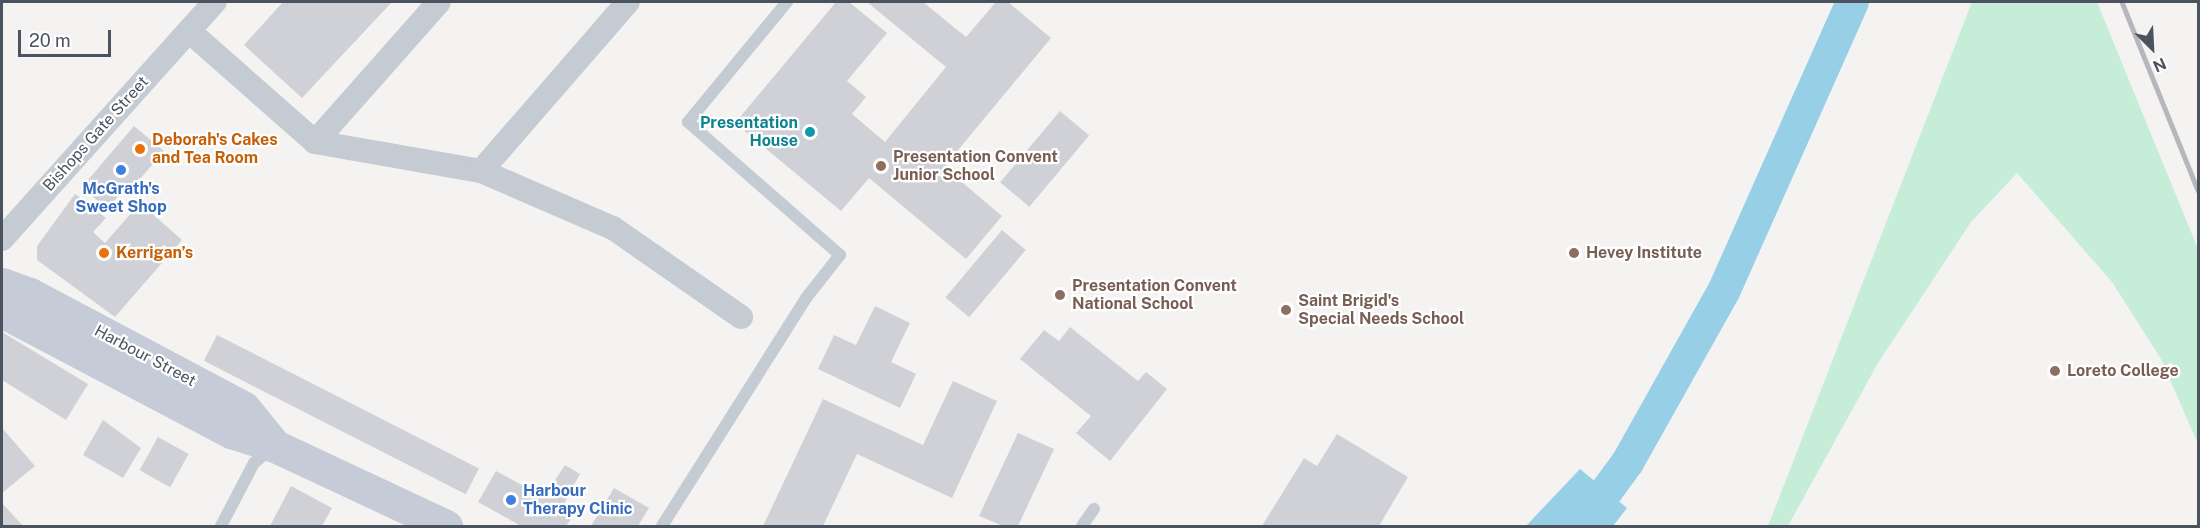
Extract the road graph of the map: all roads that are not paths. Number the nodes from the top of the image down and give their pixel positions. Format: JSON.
{"nodes":[{"id":1,"x":215,"y":2,"type":"edge"},
{"id":2,"x":439,"y":2,"type":"edge"},
{"id":3,"x":628,"y":2,"type":"edge"},
{"id":4,"x":787,"y":2,"type":"edge"},
{"id":5,"x":189,"y":31,"type":"junction"},
{"id":6,"x":315,"y":142,"type":"junction"},
{"id":7,"x":481,"y":171,"type":"junction"},
{"id":8,"x":2,"y":239,"type":"edge"},
{"id":9,"x":2,"y":284,"type":"edge"},
{"id":10,"x":2,"y":307,"type":"edge"},
{"id":11,"x":741,"y":317,"type":"dead end"},
{"id":12,"x":275,"y":446,"type":"junction"},
{"id":13,"x":1094,"y":509,"type":"dead end"},
{"id":14,"x":221,"y":526,"type":"edge"},
{"id":15,"x":446,"y":526,"type":"edge"},
{"id":16,"x":662,"y":526,"type":"edge"},
{"id":17,"x":1082,"y":526,"type":"edge"}],
"edges":[{"from":1,"to":5,"type":"street","name":"Bishops Gate Street"},
{"from":2,"to":6,"type":"street"},
{"from":3,"to":7,"type":"street"},
{"from":4,"to":16,"type":"lane"},
{"from":5,"to":6,"type":"street"},
{"from":5,"to":8,"type":"street","name":"Bishops Gate Street"},
{"from":6,"to":7,"type":"street"},
{"from":7,"to":11,"type":"street"},
{"from":9,"to":12,"type":"street","name":"Harbour Street"},
{"from":10,"to":12,"type":"street","name":"Harbour Street"},
{"from":12,"to":14,"type":"lane"},
{"from":12,"to":15,"type":"street","name":"Harbour Street"},
{"from":13,"to":17,"type":"lane"}]}
